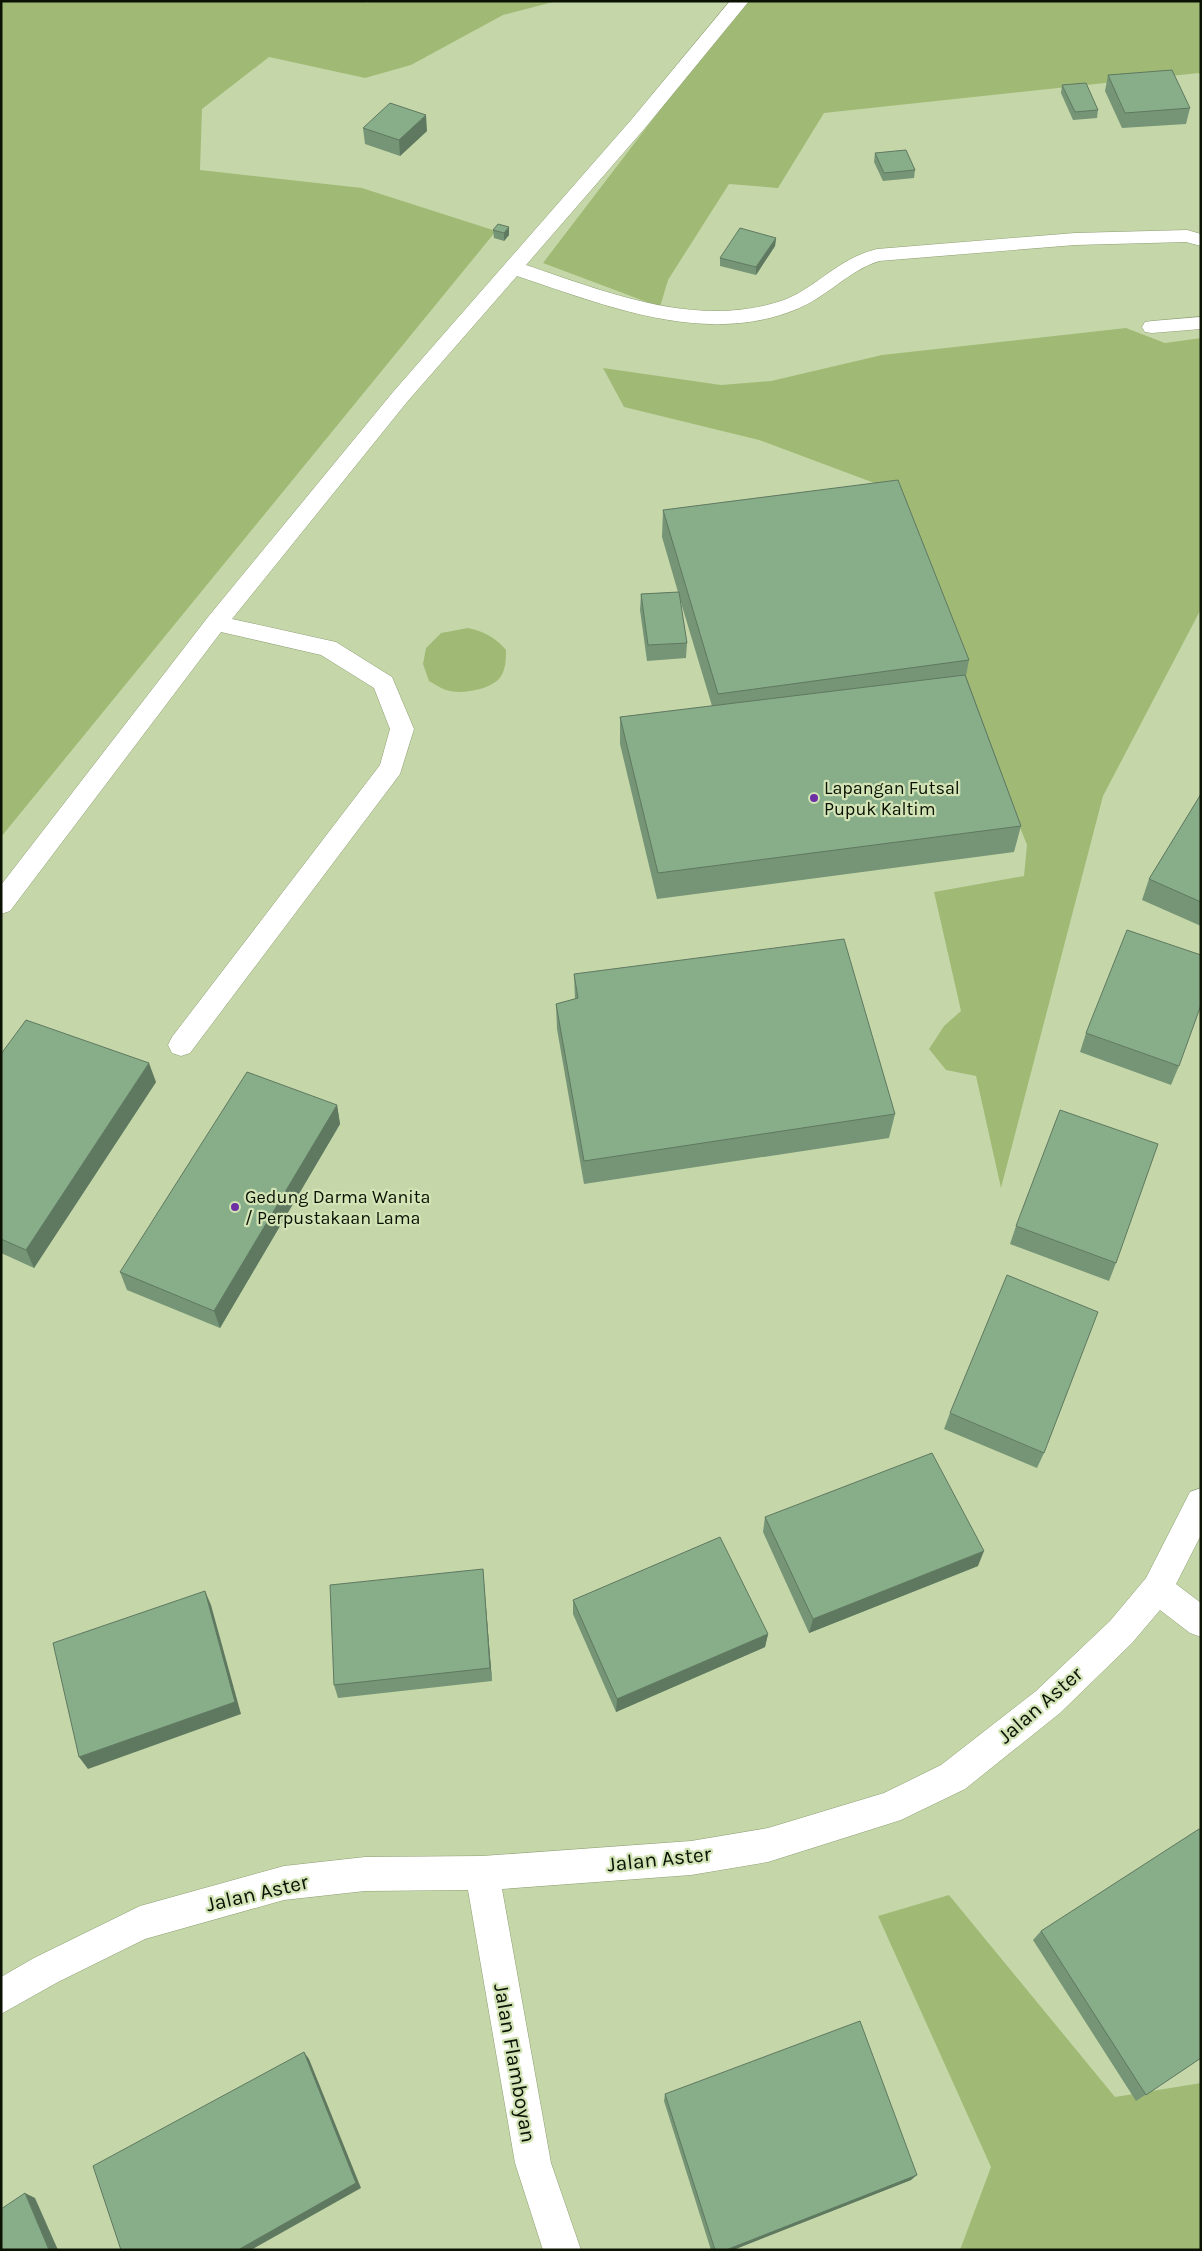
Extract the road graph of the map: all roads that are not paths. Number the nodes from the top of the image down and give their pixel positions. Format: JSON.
{"nodes":[{"id":1,"x":740,"y":1,"type":"edge"},
{"id":2,"x":1201,"y":240,"type":"edge"},
{"id":3,"x":512,"y":268,"type":"junction"},
{"id":4,"x":1201,"y":323,"type":"edge"},
{"id":5,"x":1152,"y":327,"type":"dead end"},
{"id":6,"x":216,"y":623,"type":"junction"},
{"id":7,"x":1,"y":904,"type":"edge"},
{"id":8,"x":181,"y":1045,"type":"dead end"},
{"id":9,"x":1201,"y":1502,"type":"edge"},
{"id":10,"x":1157,"y":1589,"type":"junction"},
{"id":11,"x":1201,"y":1622,"type":"edge"},
{"id":12,"x":482,"y":1873,"type":"junction"},
{"id":13,"x":1,"y":1997,"type":"edge"},
{"id":14,"x":562,"y":2250,"type":"edge"}],
"edges":[{"from":1,"to":3,"type":"street"},
{"from":2,"to":3,"type":"street"},
{"from":3,"to":6,"type":"street"},
{"from":4,"to":5,"type":"street"},
{"from":6,"to":7,"type":"street"},
{"from":6,"to":8,"type":"street"},
{"from":9,"to":10,"type":"street","name":"Jalan Aster"},
{"from":10,"to":11,"type":"street"},
{"from":10,"to":12,"type":"street","name":"Jalan Aster"},
{"from":12,"to":13,"type":"street","name":"Jalan Aster"},
{"from":12,"to":14,"type":"street","name":"Jalan Flamboyan"}]}
